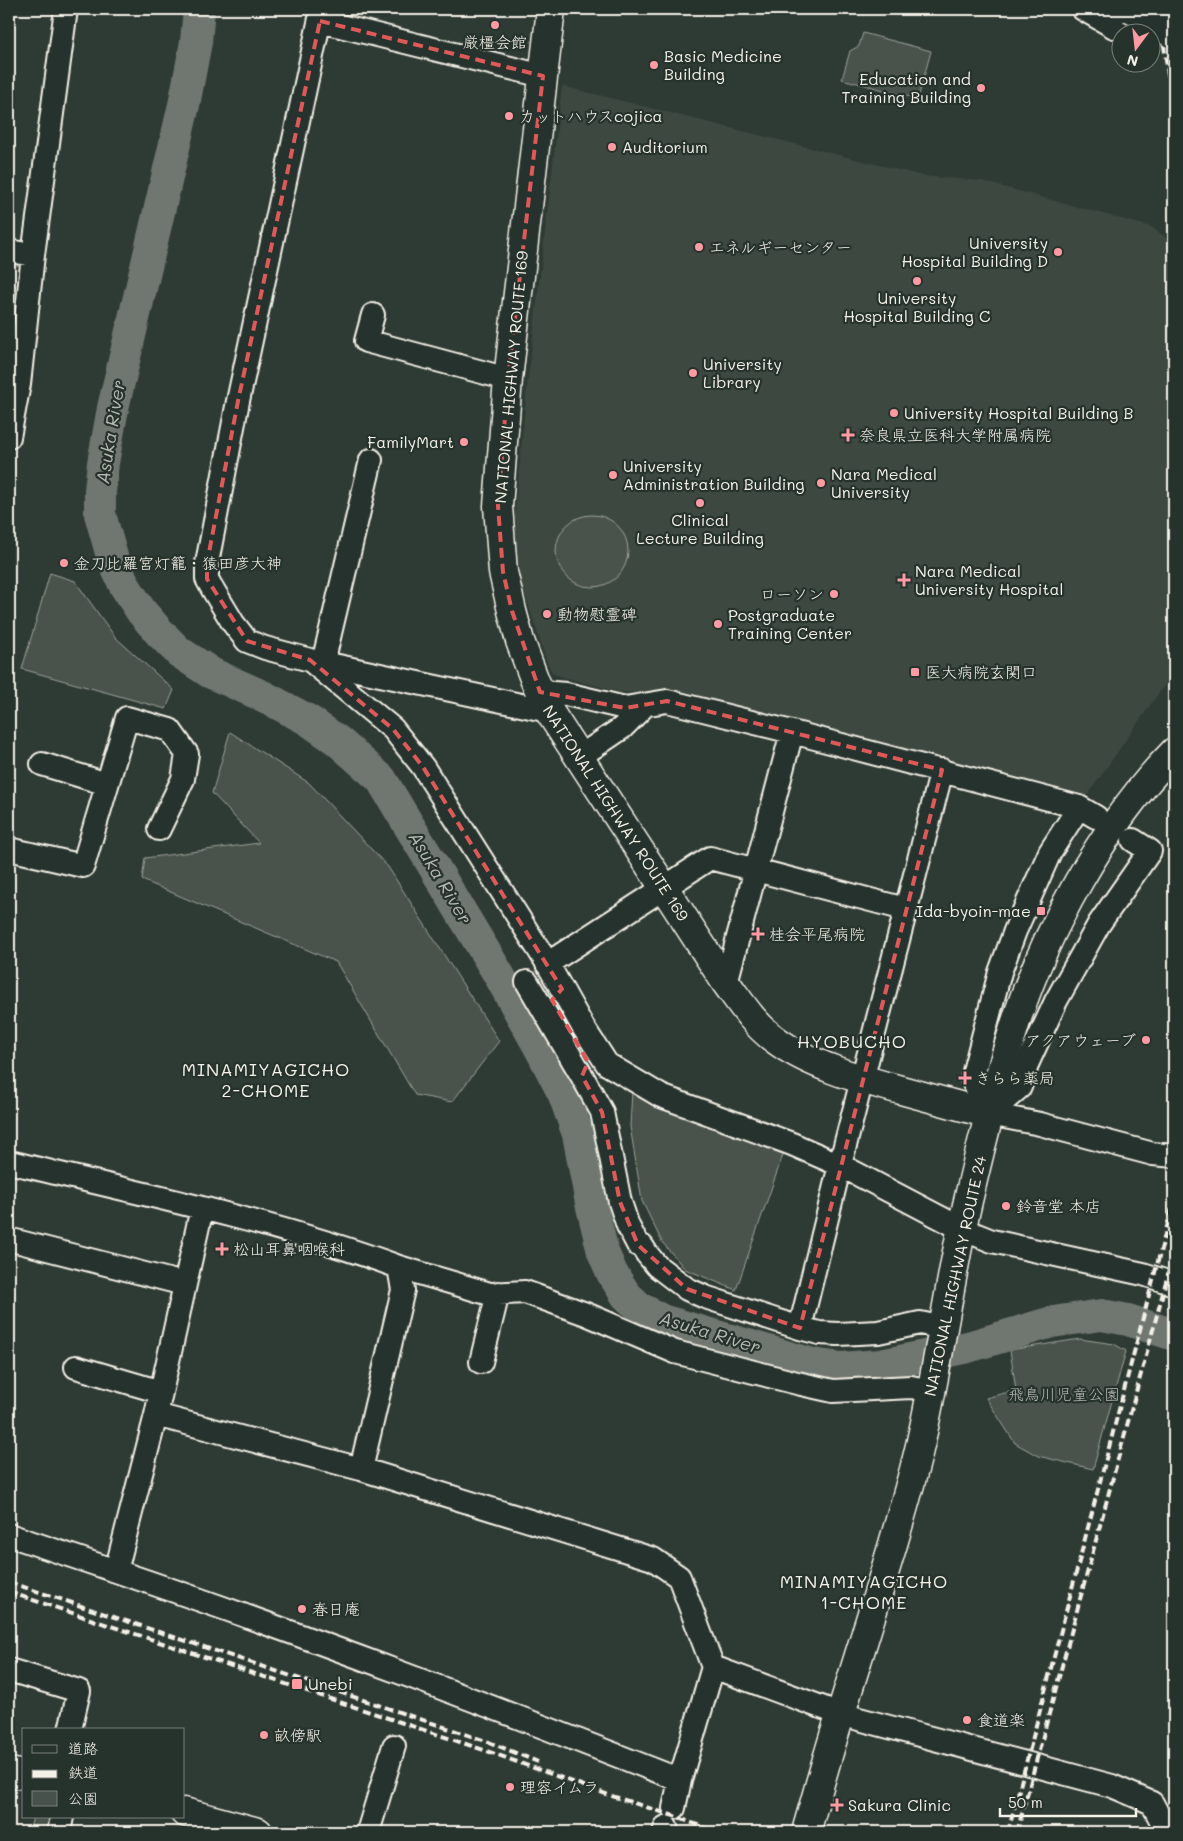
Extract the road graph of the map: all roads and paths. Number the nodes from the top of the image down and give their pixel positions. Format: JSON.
{"nodes":[{"id":1,"x":66,"y":9,"type":"edge"},
{"id":2,"x":551,"y":9,"type":"edge"},
{"id":3,"x":1083,"y":9,"type":"edge"},
{"id":4,"x":1100,"y":9,"type":"edge"},
{"id":5,"x":321,"y":15,"type":"edge"},
{"id":6,"x":1122,"y":22,"type":"edge"},
{"id":7,"x":1124,"y":22,"type":"edge"},
{"id":8,"x":1160,"y":32,"type":"edge"},
{"id":9,"x":1174,"y":35,"type":"edge"},
{"id":10,"x":1160,"y":46,"type":"edge"},
{"id":11,"x":1174,"y":55,"type":"edge"},
{"id":12,"x":543,"y":76,"type":"junction"},
{"id":13,"x":9,"y":250,"type":"edge"},
{"id":14,"x":33,"y":255,"type":"junction"},
{"id":15,"x":373,"y":314,"type":"dead end"},
{"id":16,"x":508,"y":379,"type":"junction"},
{"id":17,"x":14,"y":384,"type":"edge"},
{"id":18,"x":9,"y":437,"type":"edge"},
{"id":19,"x":371,"y":460,"type":"dead end"},
{"id":20,"x":316,"y":662,"type":"junction"},
{"id":21,"x":544,"y":702,"type":"junction"},
{"id":22,"x":645,"y":705,"type":"junction"},
{"id":23,"x":792,"y":732,"type":"junction"},
{"id":24,"x":1174,"y":752,"type":"edge"},
{"id":25,"x":579,"y":757,"type":"junction"},
{"id":26,"x":42,"y":764,"type":"dead end"},
{"id":27,"x":942,"y":770,"type":"junction"},
{"id":28,"x":107,"y":784,"type":"junction"},
{"id":29,"x":159,"y":829,"type":"dead end"},
{"id":30,"x":1133,"y":840,"type":"dead end"},
{"id":31,"x":9,"y":849,"type":"edge"},
{"id":32,"x":756,"y":870,"type":"junction"},
{"id":33,"x":663,"y":889,"type":"junction"},
{"id":34,"x":905,"y":909,"type":"junction"},
{"id":35,"x":547,"y":964,"type":"junction"},
{"id":36,"x":527,"y":982,"type":"dead end"},
{"id":37,"x":726,"y":983,"type":"junction"},
{"id":38,"x":562,"y":990,"type":"junction"},
{"id":39,"x":582,"y":1076,"type":"junction"},
{"id":40,"x":862,"y":1080,"type":"junction"},
{"id":41,"x":990,"y":1114,"type":"junction"},
{"id":42,"x":1174,"y":1156,"type":"edge"},
{"id":43,"x":9,"y":1162,"type":"edge"},
{"id":44,"x":840,"y":1165,"type":"junction"},
{"id":45,"x":202,"y":1208,"type":"junction"},
{"id":46,"x":962,"y":1229,"type":"junction"},
{"id":47,"x":12,"y":1240,"type":"dead end"},
{"id":48,"x":399,"y":1267,"type":"junction"},
{"id":49,"x":184,"y":1284,"type":"junction"},
{"id":50,"x":1174,"y":1284,"type":"edge"},
{"id":51,"x":498,"y":1293,"type":"junction"},
{"id":52,"x":800,"y":1328,"type":"junction"},
{"id":53,"x":943,"y":1331,"type":"junction"},
{"id":54,"x":481,"y":1362,"type":"dead end"},
{"id":55,"x":76,"y":1367,"type":"dead end"},
{"id":56,"x":934,"y":1380,"type":"junction"},
{"id":57,"x":161,"y":1392,"type":"junction"},
{"id":58,"x":156,"y":1415,"type":"junction"},
{"id":59,"x":361,"y":1469,"type":"junction"},
{"id":60,"x":9,"y":1535,"type":"edge"},
{"id":61,"x":116,"y":1571,"type":"junction"},
{"id":62,"x":713,"y":1667,"type":"junction"},
{"id":63,"x":9,"y":1670,"type":"edge"},
{"id":64,"x":840,"y":1714,"type":"junction"},
{"id":65,"x":70,"y":1728,"type":"edge"},
{"id":66,"x":394,"y":1746,"type":"dead end"},
{"id":67,"x":9,"y":1772,"type":"edge"},
{"id":68,"x":22,"y":1775,"type":"edge"},
{"id":69,"x":680,"y":1780,"type":"junction"},
{"id":70,"x":185,"y":1812,"type":"edge"},
{"id":71,"x":62,"y":1818,"type":"edge"},
{"id":72,"x":668,"y":1823,"type":"edge"},
{"id":73,"x":59,"y":1832,"type":"edge"},
{"id":74,"x":258,"y":1832,"type":"edge"},
{"id":75,"x":368,"y":1832,"type":"edge"},
{"id":76,"x":806,"y":1832,"type":"edge"},
{"id":77,"x":1162,"y":1832,"type":"edge"}],
"edges":[{"from":1,"to":14,"type":"street"},
{"from":2,"to":12,"type":"highway","name":"NATIONAL HIGHWAY ROUTE 169"},
{"from":3,"to":6,"type":"street"},
{"from":4,"to":7,"type":"highway"},
{"from":5,"to":12,"type":"street"},
{"from":5,"to":20,"type":"street"},
{"from":8,"to":9,"type":"highway","bridge":true},
{"from":10,"to":11,"type":"highway"},
{"from":12,"to":16,"type":"highway","name":"NATIONAL HIGHWAY ROUTE 169"},
{"from":13,"to":14,"type":"street"},
{"from":14,"to":17,"type":"street"},
{"from":15,"to":16,"type":"street"},
{"from":16,"to":21,"type":"highway","name":"NATIONAL HIGHWAY ROUTE 169"},
{"from":17,"to":18,"type":"street"},
{"from":19,"to":20,"type":"street"},
{"from":20,"to":21,"type":"street"},
{"from":20,"to":35,"type":"street"},
{"from":21,"to":22,"type":"street"},
{"from":21,"to":25,"type":"highway","name":"NATIONAL HIGHWAY ROUTE 169"},
{"from":22,"to":23,"type":"street"},
{"from":22,"to":25,"type":"street"},
{"from":23,"to":27,"type":"street"},
{"from":23,"to":32,"type":"street"},
{"from":24,"to":41,"type":"highway","name":"NATIONAL HIGHWAY ROUTE 24"},
{"from":25,"to":33,"type":"highway","name":"NATIONAL HIGHWAY ROUTE 169"},
{"from":26,"to":28,"type":"street"},
{"from":27,"to":34,"type":"street"},
{"from":27,"to":41,"type":"street"},
{"from":28,"to":29,"type":"street"},
{"from":28,"to":31,"type":"street"},
{"from":30,"to":41,"type":"street"},
{"from":32,"to":33,"type":"street"},
{"from":32,"to":34,"type":"street"},
{"from":32,"to":37,"type":"street"},
{"from":33,"to":35,"type":"street"},
{"from":33,"to":37,"type":"highway","name":"NATIONAL HIGHWAY ROUTE 169"},
{"from":34,"to":40,"type":"street"},
{"from":35,"to":38,"type":"street"},
{"from":36,"to":39,"type":"street"},
{"from":37,"to":40,"type":"highway","name":"NATIONAL HIGHWAY ROUTE 169"},
{"from":38,"to":39,"type":"street"},
{"from":38,"to":44,"type":"street"},
{"from":39,"to":52,"type":"street"},
{"from":40,"to":41,"type":"highway","name":"NATIONAL HIGHWAY ROUTE 169"},
{"from":40,"to":44,"type":"street"},
{"from":41,"to":42,"type":"street"},
{"from":41,"to":46,"type":"highway","name":"NATIONAL HIGHWAY ROUTE 24"},
{"from":43,"to":45,"type":"street"},
{"from":44,"to":46,"type":"street"},
{"from":44,"to":52,"type":"street"},
{"from":45,"to":48,"type":"street"},
{"from":45,"to":49,"type":"street"},
{"from":46,"to":50,"type":"street"},
{"from":46,"to":53,"type":"highway","name":"NATIONAL HIGHWAY ROUTE 24"},
{"from":47,"to":49,"type":"street"},
{"from":48,"to":51,"type":"street"},
{"from":48,"to":59,"type":"street"},
{"from":49,"to":57,"type":"street"},
{"from":51,"to":54,"type":"street"},
{"from":51,"to":56,"type":"street"},
{"from":52,"to":53,"type":"street"},
{"from":53,"to":56,"type":"highway","name":"NATIONAL HIGHWAY ROUTE 24"},
{"from":55,"to":57,"type":"street"},
{"from":56,"to":64,"type":"highway","name":"NATIONAL HIGHWAY ROUTE 24"},
{"from":57,"to":58,"type":"street"},
{"from":58,"to":59,"type":"street"},
{"from":58,"to":61,"type":"street"},
{"from":59,"to":62,"type":"street"},
{"from":60,"to":61,"type":"street"},
{"from":61,"to":69,"type":"street"},
{"from":62,"to":64,"type":"street"},
{"from":62,"to":69,"type":"street"},
{"from":63,"to":65,"type":"street"},
{"from":64,"to":76,"type":"highway","name":"NATIONAL HIGHWAY ROUTE 24"},
{"from":64,"to":77,"type":"street"},
{"from":66,"to":75,"type":"street"},
{"from":67,"to":68,"type":"highway"},
{"from":69,"to":72,"type":"street"},
{"from":70,"to":74,"type":"highway"},
{"from":71,"to":73,"type":"street"}]}
